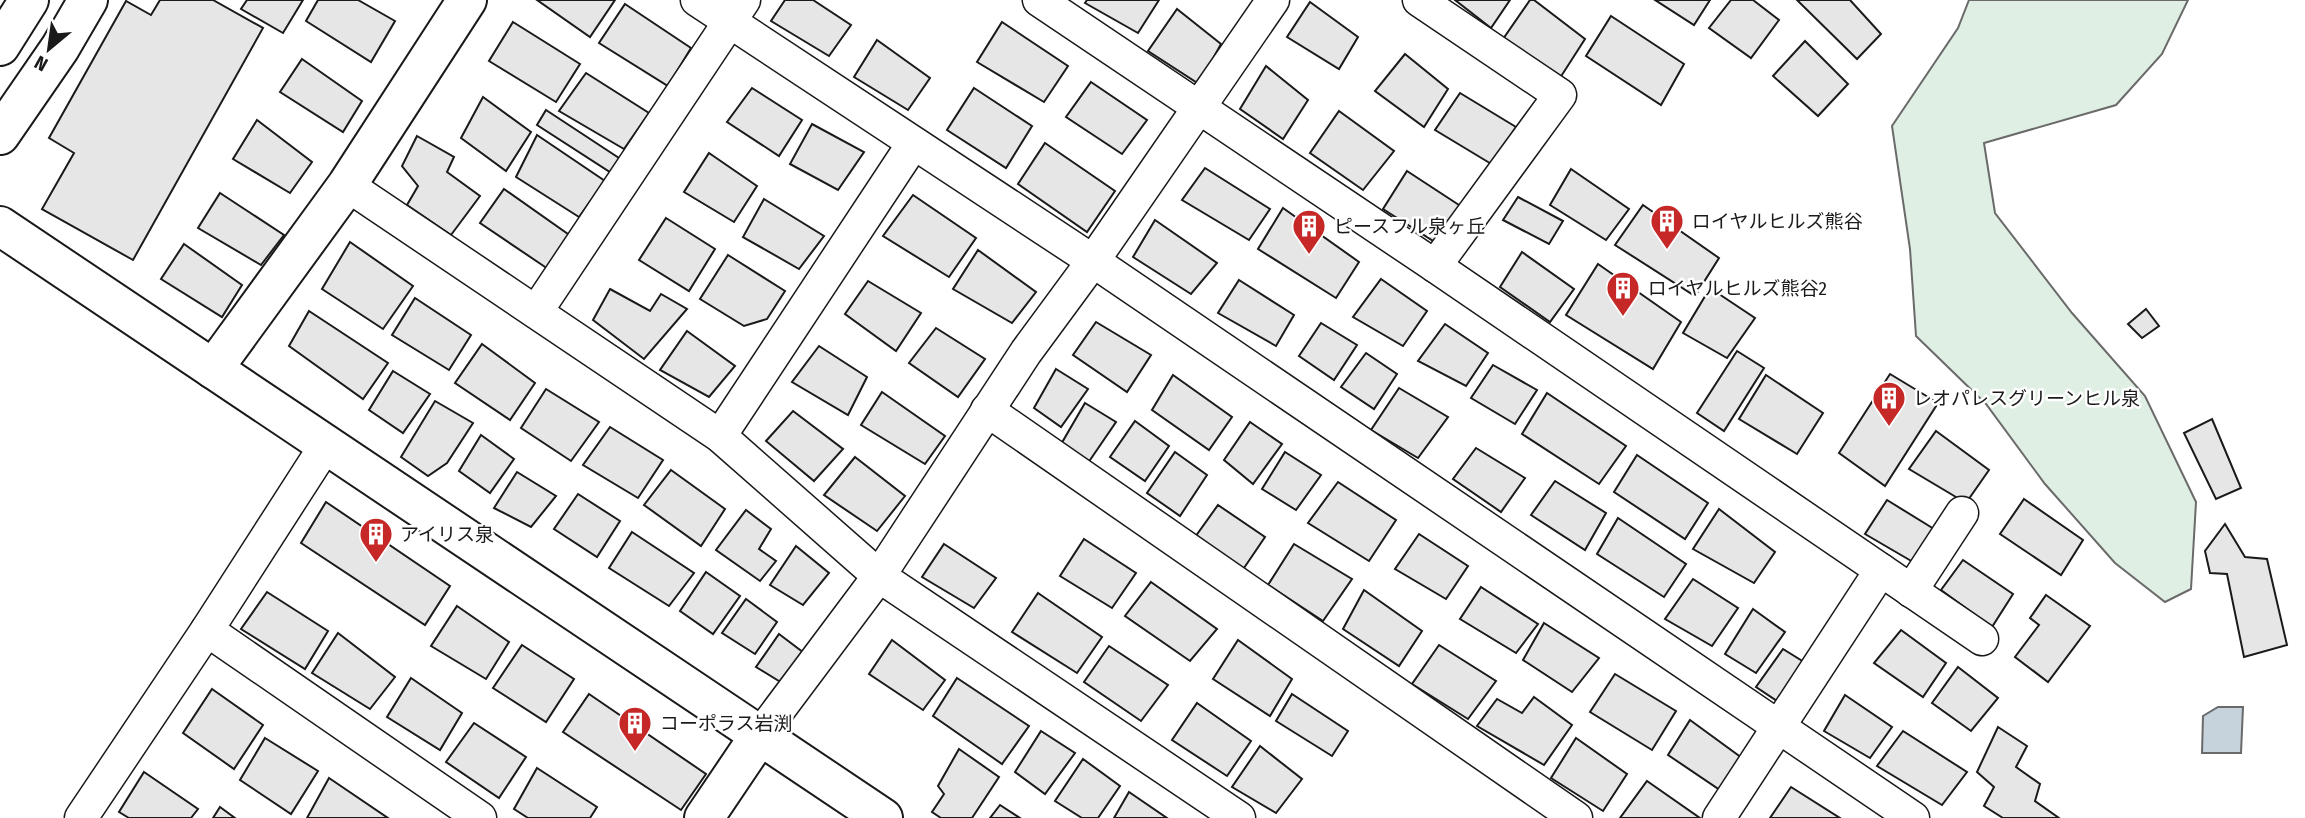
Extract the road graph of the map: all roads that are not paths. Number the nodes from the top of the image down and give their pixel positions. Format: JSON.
{"nodes":[{"id":1,"x":29,"y":0,"type":"edge"},
{"id":2,"x":88,"y":0,"type":"edge"},
{"id":3,"x":467,"y":0,"type":"edge"},
{"id":4,"x":697,"y":0,"type":"edge"},
{"id":5,"x":1038,"y":0,"type":"edge"},
{"id":6,"x":1272,"y":0,"type":"edge"},
{"id":7,"x":1419,"y":0,"type":"edge"},
{"id":8,"x":737,"y":11,"type":"edge"},
{"id":9,"x":0,"y":46,"type":"edge"},
{"id":10,"x":1199,"y":107,"type":"junction"},
{"id":11,"x":0,"y":135,"type":"edge"},
{"id":12,"x":913,"y":144,"type":"junction"},
{"id":13,"x":347,"y":185,"type":"junction"},
{"id":14,"x":0,"y":226,"type":"edge"},
{"id":15,"x":1094,"y":261,"type":"junction"},
{"id":16,"x":1435,"y":266,"type":"junction"},
{"id":17,"x":536,"y":312,"type":"junction"},
{"id":18,"x":213,"y":369,"type":"junction"},
{"id":19,"x":987,"y":410,"type":"junction"},
{"id":20,"x":720,"y":436,"type":"junction"},
{"id":21,"x":326,"y":445,"type":"junction"},
{"id":22,"x":1962,"y":513,"type":"dead end"},
{"id":23,"x":1881,"y":570,"type":"junction"},
{"id":24,"x":879,"y":576,"type":"junction"},
{"id":25,"x":1912,"y":591,"type":"junction"},
{"id":26,"x":207,"y":631,"type":"junction"},
{"id":27,"x":1982,"y":639,"type":"dead end"},
{"id":28,"x":1779,"y":728,"type":"junction"},
{"id":29,"x":760,"y":735,"type":"junction"},
{"id":30,"x":81,"y":818,"type":"edge"},
{"id":31,"x":480,"y":818,"type":"edge"},
{"id":32,"x":704,"y":818,"type":"edge"},
{"id":33,"x":883,"y":818,"type":"edge"},
{"id":34,"x":1239,"y":818,"type":"edge"},
{"id":35,"x":1576,"y":818,"type":"edge"},
{"id":36,"x":1719,"y":818,"type":"edge"},
{"id":37,"x":1913,"y":818,"type":"edge"}],
"edges":[{"from":1,"to":9,"type":"main road"},
{"from":2,"to":11,"type":"main road"},
{"from":3,"to":13,"type":"main road"},
{"from":4,"to":8,"type":"street"},
{"from":5,"to":10,"type":"street"},
{"from":6,"to":10,"type":"street"},
{"from":7,"to":16,"type":"street"},
{"from":8,"to":12,"type":"street"},
{"from":8,"to":17,"type":"street"},
{"from":10,"to":15,"type":"street"},
{"from":10,"to":16,"type":"street"},
{"from":12,"to":15,"type":"street"},
{"from":12,"to":20,"type":"street"},
{"from":13,"to":17,"type":"street"},
{"from":13,"to":18,"type":"main road"},
{"from":14,"to":18,"type":"main road"},
{"from":15,"to":19,"type":"street"},
{"from":15,"to":28,"type":"street"},
{"from":16,"to":23,"type":"street"},
{"from":17,"to":20,"type":"street"},
{"from":18,"to":21,"type":"main road"},
{"from":19,"to":24,"type":"street"},
{"from":19,"to":35,"type":"street"},
{"from":20,"to":24,"type":"street"},
{"from":21,"to":26,"type":"street"},
{"from":21,"to":29,"type":"main road"},
{"from":22,"to":25,"type":"street"},
{"from":23,"to":25,"type":"street"},
{"from":23,"to":28,"type":"street"},
{"from":24,"to":29,"type":"street"},
{"from":24,"to":34,"type":"street"},
{"from":25,"to":27,"type":"street"},
{"from":26,"to":30,"type":"street"},
{"from":26,"to":31,"type":"street"},
{"from":28,"to":36,"type":"street"},
{"from":28,"to":37,"type":"street"},
{"from":29,"to":32,"type":"main road"},
{"from":29,"to":33,"type":"main road"}]}
